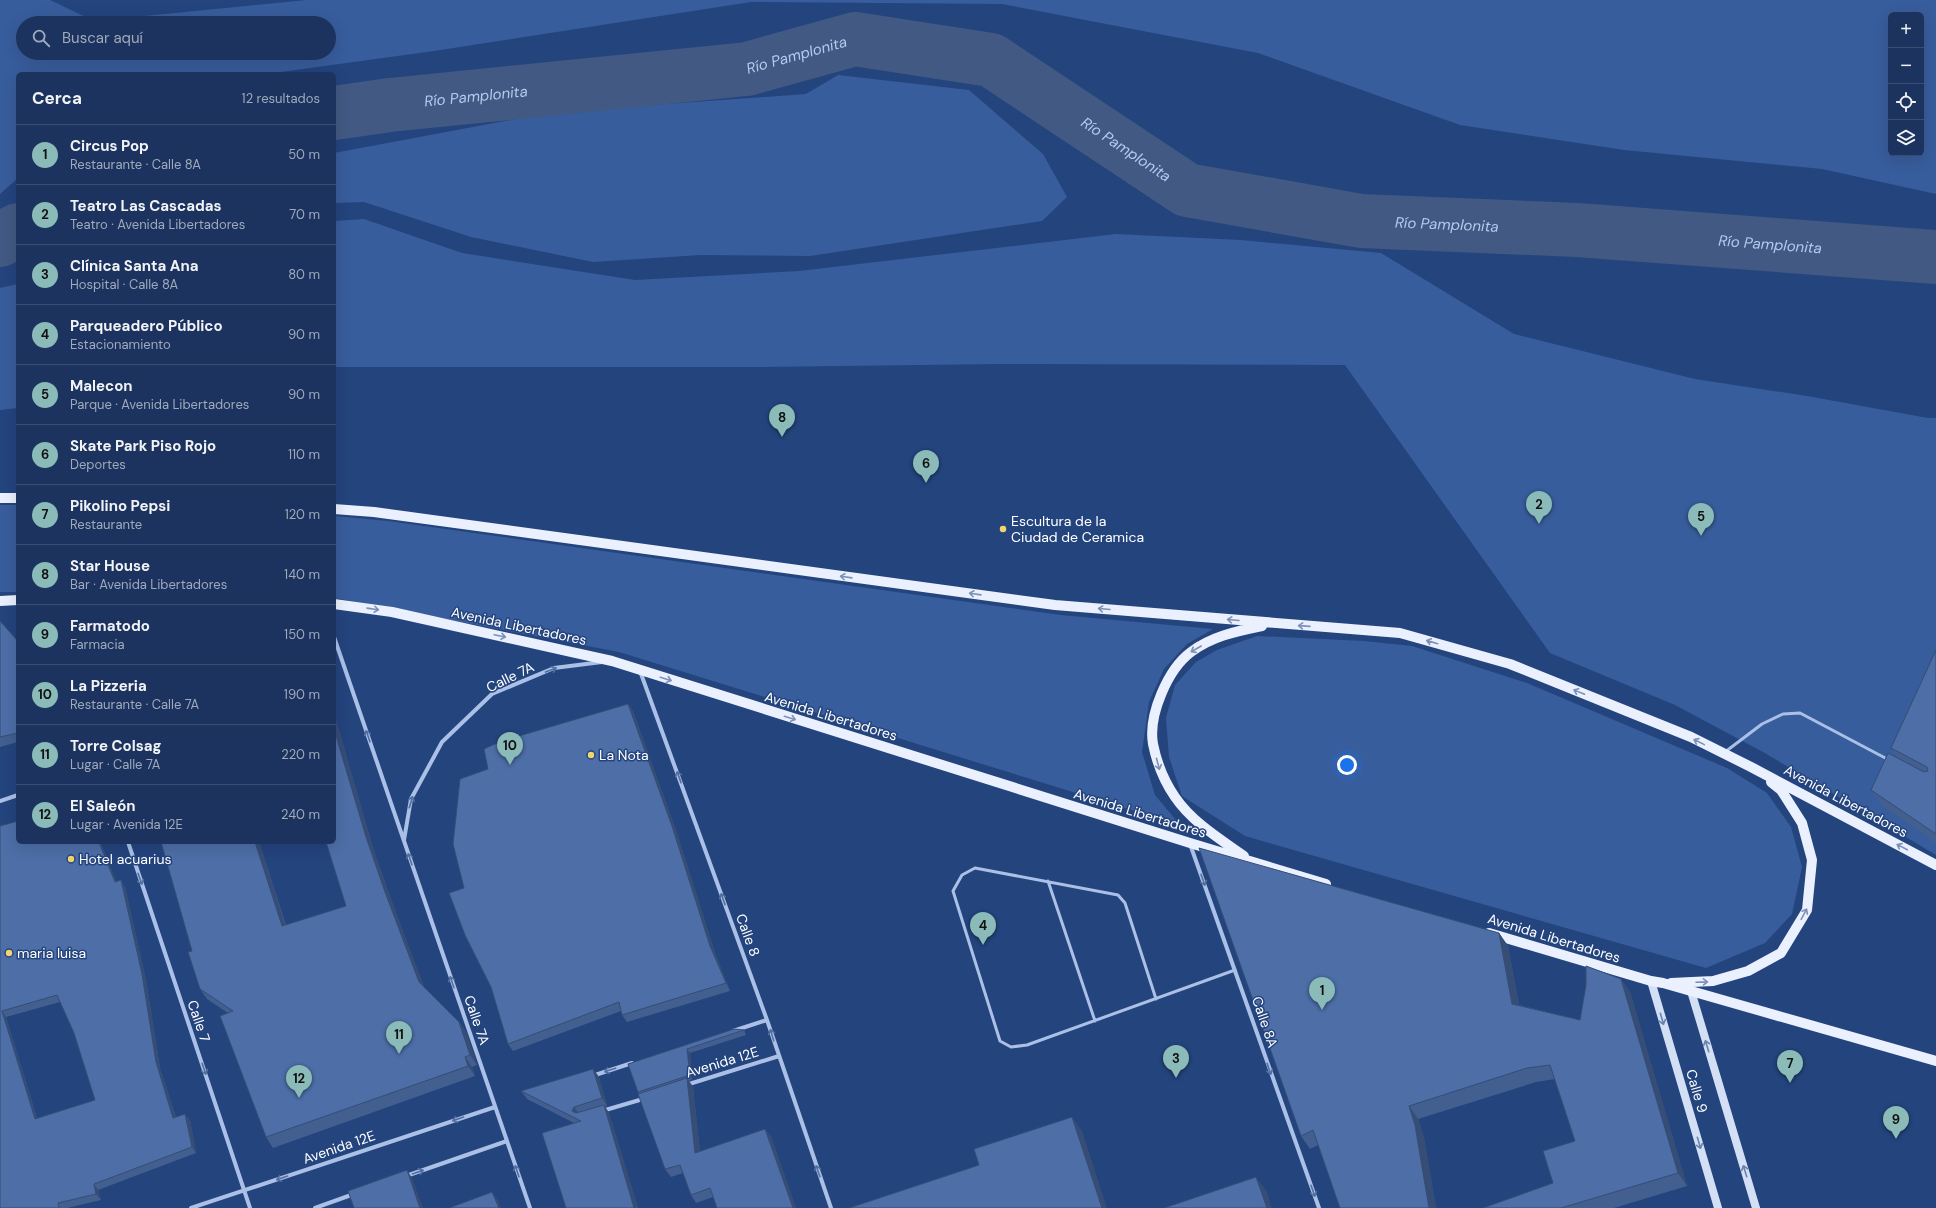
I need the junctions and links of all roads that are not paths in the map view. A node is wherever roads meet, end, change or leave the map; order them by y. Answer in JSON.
{"nodes":[{"id":1,"x":0,"y":498,"type":"edge"},
{"id":2,"x":16,"y":498,"type":"edge"},
{"id":3,"x":336,"y":509,"type":"edge"},
{"id":4,"x":16,"y":600,"type":"edge"},
{"id":5,"x":0,"y":601,"type":"edge"},
{"id":6,"x":336,"y":604,"type":"edge"},
{"id":7,"x":1272,"y":624,"type":"junction"},
{"id":8,"x":336,"y":643,"type":"edge"},
{"id":9,"x":612,"y":661,"type":"junction"},
{"id":10,"x":640,"y":670,"type":"junction"},
{"id":11,"x":1723,"y":753,"type":"junction"},
{"id":12,"x":1895,"y":763,"type":"edge"},
{"id":13,"x":1751,"y":767,"type":"junction"},
{"id":14,"x":16,"y":796,"type":"edge"},
{"id":15,"x":0,"y":801,"type":"edge"},
{"id":16,"x":404,"y":840,"type":"junction"},
{"id":17,"x":1190,"y":843,"type":"junction"},
{"id":18,"x":129,"y":844,"type":"edge"},
{"id":19,"x":1252,"y":862,"type":"junction"},
{"id":20,"x":1936,"y":865,"type":"edge"},
{"id":21,"x":1048,"y":882,"type":"junction"},
{"id":22,"x":1335,"y":887,"type":"edge"},
{"id":23,"x":1478,"y":929,"type":"edge"},
{"id":24,"x":1235,"y":970,"type":"junction"},
{"id":25,"x":1651,"y":981,"type":"junction"},
{"id":26,"x":1664,"y":983,"type":"junction"},
{"id":27,"x":1691,"y":991,"type":"junction"},
{"id":28,"x":1156,"y":999,"type":"junction"},
{"id":29,"x":767,"y":1020,"type":"junction"},
{"id":30,"x":1095,"y":1020,"type":"junction"},
{"id":31,"x":730,"y":1032,"type":"edge"},
{"id":32,"x":778,"y":1056,"type":"junction"},
{"id":33,"x":640,"y":1060,"type":"edge"},
{"id":34,"x":1936,"y":1061,"type":"edge"},
{"id":35,"x":588,"y":1077,"type":"edge"},
{"id":36,"x":680,"y":1087,"type":"edge"},
{"id":37,"x":649,"y":1097,"type":"edge"},
{"id":38,"x":495,"y":1107,"type":"junction"},
{"id":39,"x":596,"y":1113,"type":"edge"},
{"id":40,"x":507,"y":1141,"type":"junction"},
{"id":41,"x":403,"y":1177,"type":"edge"},
{"id":42,"x":244,"y":1191,"type":"junction"},
{"id":43,"x":359,"y":1193,"type":"edge"},
{"id":44,"x":190,"y":1208,"type":"edge"},
{"id":45,"x":250,"y":1208,"type":"edge"},
{"id":46,"x":315,"y":1208,"type":"edge"},
{"id":47,"x":530,"y":1208,"type":"edge"},
{"id":48,"x":830,"y":1208,"type":"edge"},
{"id":49,"x":1319,"y":1208,"type":"edge"},
{"id":50,"x":1718,"y":1208,"type":"edge"},
{"id":51,"x":1756,"y":1208,"type":"edge"}],
"edges":[{"from":1,"to":2,"type":"main road"},
{"from":7,"to":3,"type":"main road","name":"Avenida Libertadores","one_way":true},
{"from":4,"to":5,"type":"main road"},
{"from":6,"to":9,"type":"main road","name":"Avenida Libertadores","one_way":true},
{"from":11,"to":7,"type":"main road","name":"Avenida Libertadores","one_way":true},
{"from":7,"to":19,"type":"main road","one_way":true},
{"from":16,"to":8,"type":"street","name":"Calle 7A","one_way":true},
{"from":9,"to":10,"type":"main road","name":"Avenida Libertadores"},
{"from":16,"to":9,"type":"street","name":"Calle 7A","one_way":true},
{"from":10,"to":17,"type":"main road","name":"Avenida Libertadores","one_way":true},
{"from":29,"to":10,"type":"street","name":"Calle 8","one_way":true},
{"from":11,"to":12,"type":"lane"},
{"from":11,"to":13,"type":"main road","name":"Avenida Libertadores"},
{"from":20,"to":13,"type":"main road","name":"Avenida Libertadores","one_way":true},
{"from":26,"to":13,"type":"main road","one_way":true},
{"from":14,"to":15,"type":"street"},
{"from":38,"to":16,"type":"street","name":"Calle 7A","one_way":true},
{"from":17,"to":19,"type":"main road","name":"Avenida Libertadores"},
{"from":17,"to":24,"type":"street","name":"Calle 8A","one_way":true},
{"from":18,"to":42,"type":"street","name":"Calle 7","one_way":true},
{"from":19,"to":22,"type":"main road","name":"Avenida Libertadores"},
{"from":21,"to":28,"type":"lane"},
{"from":21,"to":30,"type":"lane"},
{"from":21,"to":30,"type":"lane"},
{"from":23,"to":25,"type":"main road","name":"Avenida Libertadores"},
{"from":24,"to":28,"type":"lane"},
{"from":24,"to":49,"type":"street","name":"Calle 8A","one_way":true},
{"from":25,"to":26,"type":"main road","name":"Avenida Libertadores"},
{"from":25,"to":50,"type":"street","name":"Calle 9","one_way":true},
{"from":26,"to":27,"type":"main road","name":"Avenida Libertadores"},
{"from":27,"to":34,"type":"main road","name":"Avenida Libertadores"},
{"from":51,"to":27,"type":"street","name":"Calle 9","one_way":true},
{"from":28,"to":30,"type":"lane"},
{"from":29,"to":31,"type":"street","name":"Avenida 12E"},
{"from":32,"to":29,"type":"street","name":"Calle 8","one_way":true},
{"from":32,"to":36,"type":"street","name":"Avenida 12E"},
{"from":48,"to":32,"type":"street","name":"Calle 8","one_way":true},
{"from":33,"to":35,"type":"street","one_way":true},
{"from":37,"to":39,"type":"street"},
{"from":38,"to":40,"type":"street","name":"Calle 7A"},
{"from":38,"to":42,"type":"street","name":"Avenida 12E","one_way":true},
{"from":41,"to":40,"type":"street","one_way":true},
{"from":47,"to":40,"type":"street","name":"Calle 7A","one_way":true},
{"from":42,"to":44,"type":"street","name":"Avenida 12E"},
{"from":42,"to":45,"type":"street","name":"Calle 7"},
{"from":43,"to":46,"type":"street"}]}
